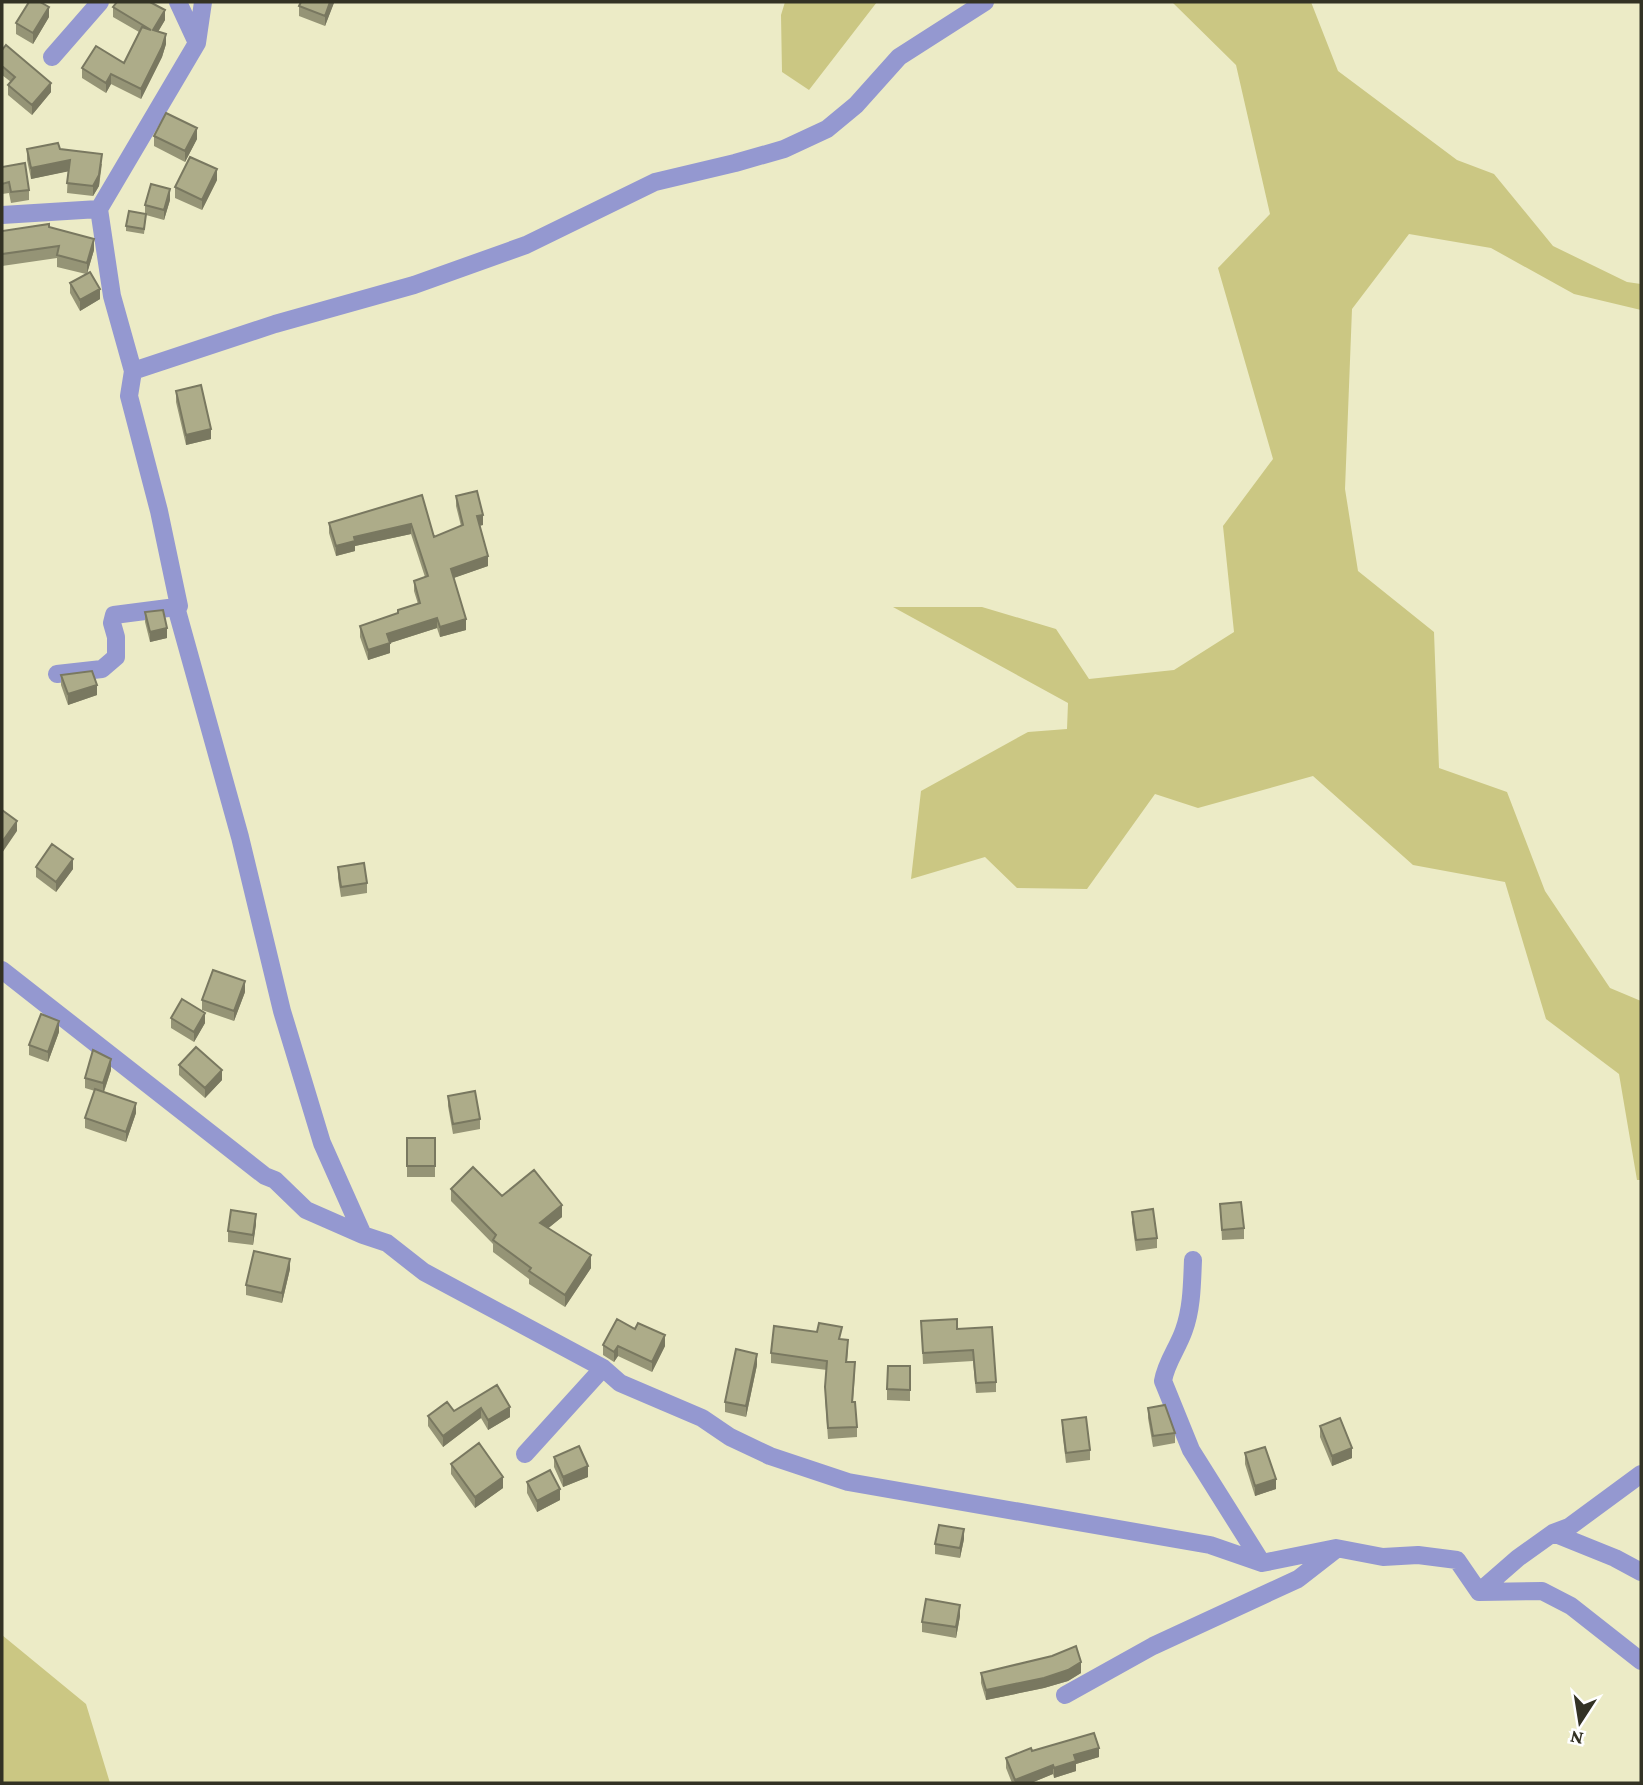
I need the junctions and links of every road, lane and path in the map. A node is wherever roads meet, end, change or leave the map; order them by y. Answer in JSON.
{"nodes":[{"id":1,"x":100,"y":2,"type":"edge"},
{"id":2,"x":178,"y":2,"type":"edge"},
{"id":3,"x":203,"y":2,"type":"edge"},
{"id":4,"x":985,"y":2,"type":"edge"},
{"id":5,"x":197,"y":43,"type":"junction"},
{"id":6,"x":52,"y":57,"type":"dead end"},
{"id":7,"x":99,"y":209,"type":"junction"},
{"id":8,"x":2,"y":215,"type":"edge"},
{"id":9,"x":133,"y":371,"type":"junction"},
{"id":10,"x":176,"y":607,"type":"junction"},
{"id":11,"x":57,"y":674,"type":"dead end"},
{"id":12,"x":2,"y":970,"type":"edge"},
{"id":13,"x":363,"y":1235,"type":"junction"},
{"id":14,"x":1193,"y":1260,"type":"dead end"},
{"id":15,"x":603,"y":1368,"type":"junction"},
{"id":16,"x":525,"y":1454,"type":"dead end"},
{"id":17,"x":1641,"y":1474,"type":"edge"},
{"id":18,"x":1553,"y":1533,"type":"junction"},
{"id":19,"x":1336,"y":1548,"type":"junction"},
{"id":20,"x":1262,"y":1563,"type":"junction"},
{"id":21,"x":1641,"y":1572,"type":"edge"},
{"id":22,"x":1479,"y":1592,"type":"junction"},
{"id":23,"x":1641,"y":1661,"type":"edge"},
{"id":24,"x":1065,"y":1695,"type":"dead end"}],
"edges":[{"from":1,"to":6,"type":"street"},
{"from":2,"to":5,"type":"street"},
{"from":3,"to":5,"type":"street"},
{"from":4,"to":9,"type":"street"},
{"from":5,"to":7,"type":"street"},
{"from":7,"to":8,"type":"street"},
{"from":7,"to":9,"type":"street"},
{"from":9,"to":10,"type":"street"},
{"from":10,"to":11,"type":"street"},
{"from":10,"to":13,"type":"street"},
{"from":12,"to":13,"type":"street"},
{"from":13,"to":15,"type":"street"},
{"from":14,"to":20,"type":"street"},
{"from":15,"to":16,"type":"street"},
{"from":15,"to":20,"type":"street"},
{"from":17,"to":18,"type":"street"},
{"from":18,"to":21,"type":"street"},
{"from":18,"to":22,"type":"street"},
{"from":19,"to":20,"type":"street"},
{"from":19,"to":22,"type":"street"},
{"from":19,"to":24,"type":"street"},
{"from":22,"to":23,"type":"street"}]}
